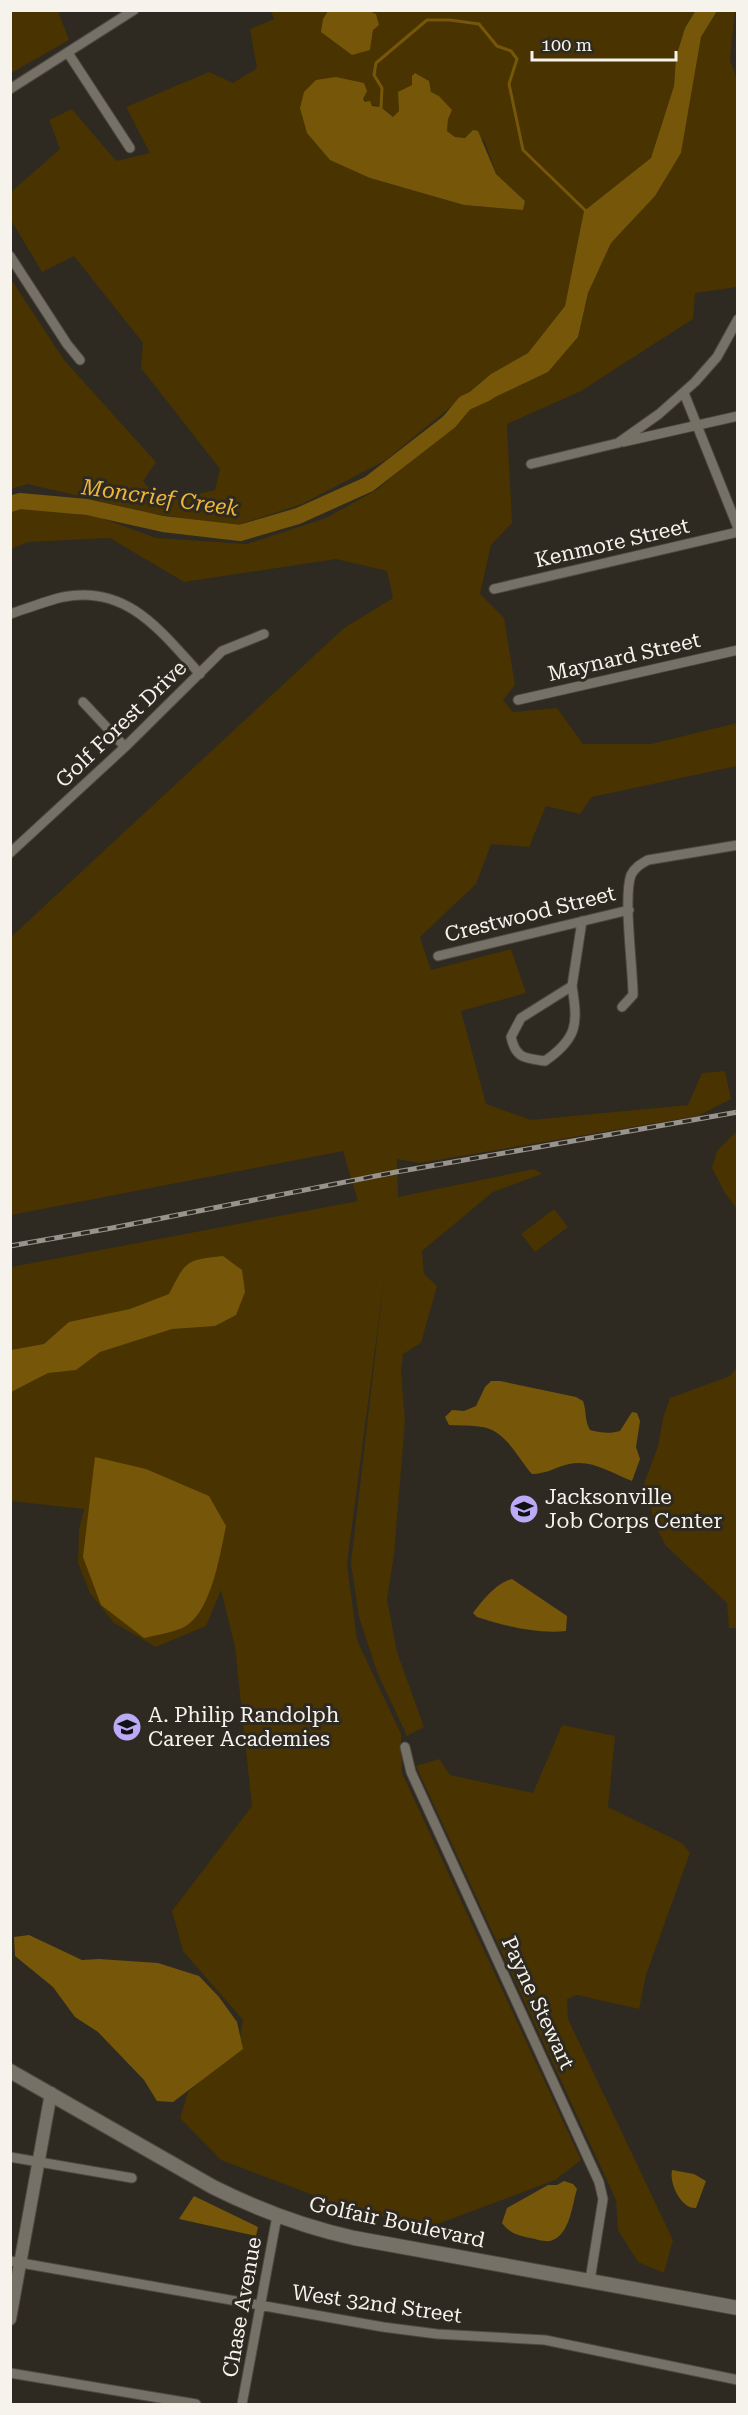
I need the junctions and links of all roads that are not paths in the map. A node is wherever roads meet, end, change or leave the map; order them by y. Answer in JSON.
{"nodes":[{"id":1,"x":134,"y":10,"type":"edge"},
{"id":2,"x":68,"y":53,"type":"junction"},
{"id":3,"x":10,"y":89,"type":"edge"},
{"id":4,"x":130,"y":148,"type":"dead end"},
{"id":5,"x":10,"y":256,"type":"edge"},
{"id":6,"x":738,"y":320,"type":"edge"},
{"id":7,"x":81,"y":360,"type":"dead end"},
{"id":8,"x":684,"y":393,"type":"junction"},
{"id":9,"x":738,"y":416,"type":"edge"},
{"id":10,"x":698,"y":426,"type":"junction"},
{"id":11,"x":618,"y":443,"type":"junction"},
{"id":12,"x":531,"y":464,"type":"dead end"},
{"id":13,"x":738,"y":530,"type":"edge"},
{"id":14,"x":494,"y":589,"type":"dead end"},
{"id":15,"x":10,"y":614,"type":"edge"},
{"id":16,"x":264,"y":634,"type":"dead end"},
{"id":17,"x":738,"y":650,"type":"edge"},
{"id":18,"x":200,"y":675,"type":"junction"},
{"id":19,"x":518,"y":700,"type":"dead end"},
{"id":20,"x":83,"y":702,"type":"dead end"},
{"id":21,"x":125,"y":747,"type":"junction"},
{"id":22,"x":738,"y":845,"type":"edge"},
{"id":23,"x":10,"y":853,"type":"edge"},
{"id":24,"x":629,"y":910,"type":"junction"},
{"id":25,"x":582,"y":921,"type":"junction"},
{"id":26,"x":438,"y":956,"type":"dead end"},
{"id":27,"x":572,"y":986,"type":"junction"},
{"id":28,"x":622,"y":1007,"type":"dead end"},
{"id":29,"x":405,"y":1747,"type":"dead end"},
{"id":30,"x":10,"y":2071,"type":"edge"},
{"id":31,"x":51,"y":2093,"type":"junction"},
{"id":32,"x":10,"y":2157,"type":"edge"},
{"id":33,"x":39,"y":2162,"type":"junction"},
{"id":34,"x":132,"y":2178,"type":"dead end"},
{"id":35,"x":277,"y":2216,"type":"junction"},
{"id":36,"x":16,"y":2262,"type":"edge"},
{"id":37,"x":590,"y":2280,"type":"junction"},
{"id":38,"x":261,"y":2305,"type":"junction"},
{"id":39,"x":738,"y":2308,"type":"edge"},
{"id":40,"x":10,"y":2319,"type":"edge"},
{"id":41,"x":10,"y":2373,"type":"edge"},
{"id":42,"x":738,"y":2380,"type":"edge"},
{"id":43,"x":196,"y":2404,"type":"edge"},
{"id":44,"x":243,"y":2404,"type":"edge"}],
"edges":[{"from":1,"to":2,"type":"street"},
{"from":2,"to":3,"type":"street"},
{"from":2,"to":4,"type":"street"},
{"from":5,"to":7,"type":"street"},
{"from":6,"to":8,"type":"street"},
{"from":8,"to":10,"type":"street"},
{"from":8,"to":11,"type":"street"},
{"from":9,"to":10,"type":"street"},
{"from":10,"to":11,"type":"street"},
{"from":10,"to":13,"type":"street"},
{"from":11,"to":12,"type":"street"},
{"from":13,"to":14,"type":"street","name":"Kenmore Street"},
{"from":15,"to":18,"type":"street"},
{"from":16,"to":18,"type":"street","name":"Golf Forest Drive"},
{"from":17,"to":19,"type":"street","name":"Maynard Street"},
{"from":18,"to":21,"type":"street","name":"Golf Forest Drive"},
{"from":20,"to":21,"type":"street"},
{"from":21,"to":23,"type":"street","name":"Golf Forest Drive"},
{"from":22,"to":24,"type":"street","name":"Crestwood Street"},
{"from":24,"to":25,"type":"street","name":"Crestwood Street"},
{"from":24,"to":28,"type":"street"},
{"from":25,"to":26,"type":"street","name":"Crestwood Street"},
{"from":25,"to":27,"type":"street"},
{"from":27,"to":27,"type":"street"},
{"from":29,"to":37,"type":"street","name":"Payne Stewart"},
{"from":30,"to":31,"type":"main road","name":"Golfair Boulevard"},
{"from":31,"to":33,"type":"street"},
{"from":31,"to":35,"type":"main road","name":"Golfair Boulevard"},
{"from":32,"to":33,"type":"street"},
{"from":33,"to":34,"type":"street"},
{"from":33,"to":36,"type":"street"},
{"from":35,"to":37,"type":"main road","name":"Golfair Boulevard"},
{"from":35,"to":38,"type":"street","name":"Chase Avenue"},
{"from":36,"to":38,"type":"street","name":"West 32nd Street"},
{"from":36,"to":40,"type":"street"},
{"from":37,"to":39,"type":"main road","name":"Golfair Boulevard"},
{"from":38,"to":42,"type":"street","name":"West 32nd Street"},
{"from":38,"to":44,"type":"street","name":"Chase Avenue"},
{"from":41,"to":43,"type":"street"}]}
